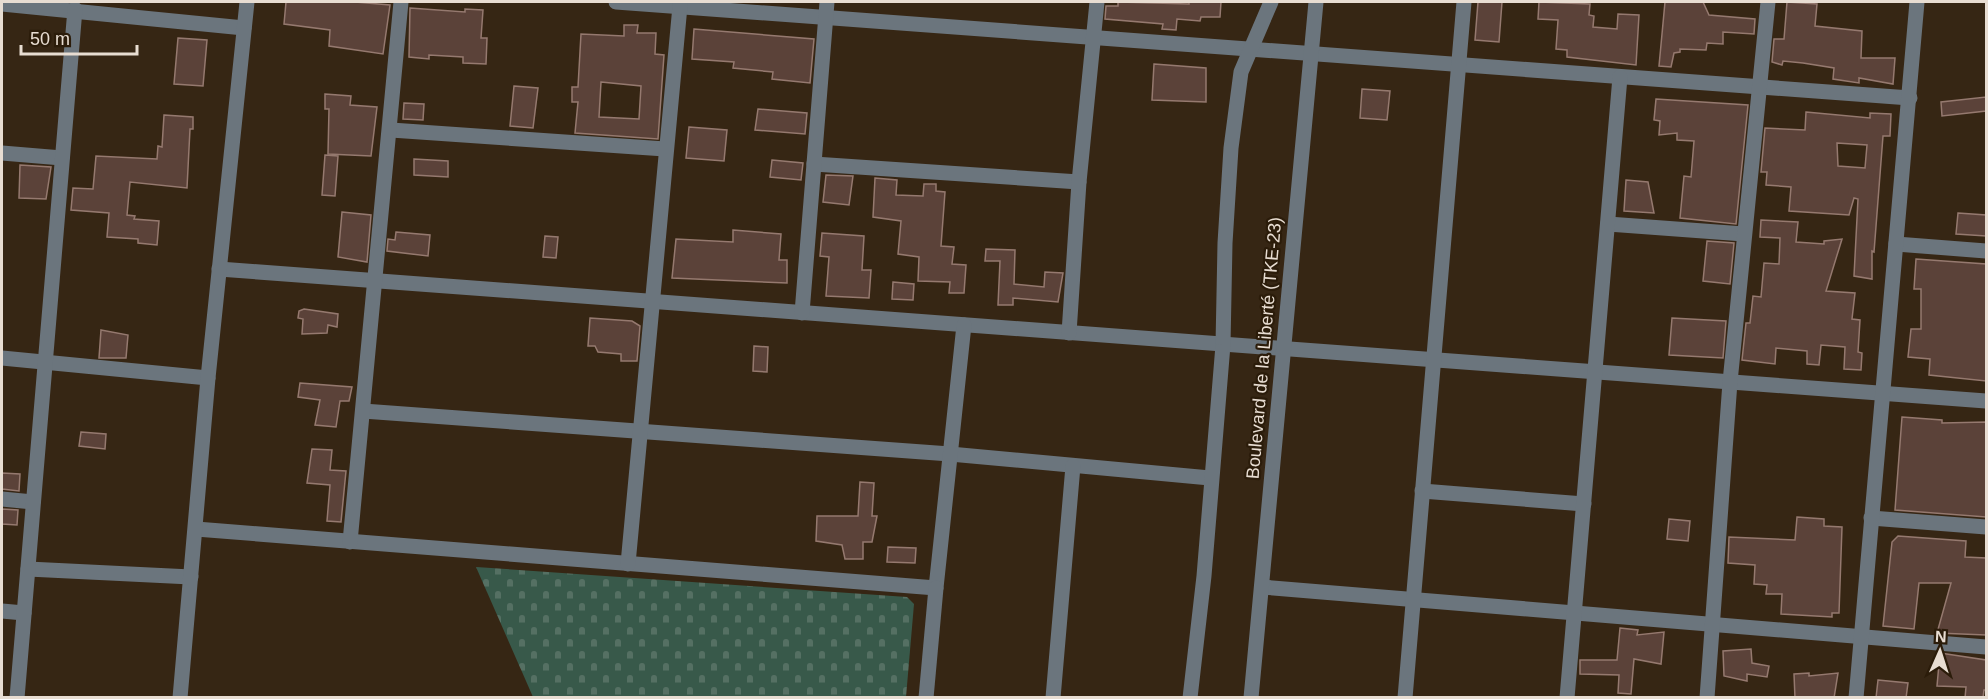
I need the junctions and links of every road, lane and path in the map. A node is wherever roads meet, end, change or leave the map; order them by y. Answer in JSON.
{"nodes":[{"id":1,"x":247,"y":2,"type":"edge"},
{"id":2,"x":401,"y":2,"type":"edge"},
{"id":3,"x":616,"y":2,"type":"edge"},
{"id":4,"x":827,"y":2,"type":"edge"},
{"id":5,"x":1097,"y":2,"type":"edge"},
{"id":6,"x":1271,"y":2,"type":"edge"},
{"id":7,"x":1316,"y":2,"type":"edge"},
{"id":8,"x":1464,"y":2,"type":"edge"},
{"id":9,"x":1768,"y":2,"type":"edge"},
{"id":10,"x":1917,"y":2,"type":"edge"},
{"id":11,"x":2,"y":4,"type":"edge"},
{"id":12,"x":680,"y":6,"type":"junction"},
{"id":13,"x":75,"y":9,"type":"junction"},
{"id":14,"x":825,"y":18,"type":"junction"},
{"id":15,"x":244,"y":28,"type":"junction"},
{"id":16,"x":1094,"y":39,"type":"junction"},
{"id":17,"x":1251,"y":49,"type":"junction"},
{"id":18,"x":1311,"y":54,"type":"junction"},
{"id":19,"x":1458,"y":65,"type":"junction"},
{"id":20,"x":1620,"y":77,"type":"junction"},
{"id":21,"x":1759,"y":87,"type":"junction"},
{"id":22,"x":1910,"y":98,"type":"junction"},
{"id":23,"x":391,"y":130,"type":"junction"},
{"id":24,"x":665,"y":149,"type":"junction"},
{"id":25,"x":2,"y":153,"type":"edge"},
{"id":26,"x":62,"y":158,"type":"junction"},
{"id":27,"x":814,"y":164,"type":"junction"},
{"id":28,"x":1079,"y":182,"type":"junction"},
{"id":29,"x":1608,"y":224,"type":"junction"},
{"id":30,"x":1744,"y":234,"type":"junction"},
{"id":31,"x":1896,"y":244,"type":"junction"},
{"id":32,"x":1986,"y":251,"type":"edge"},
{"id":33,"x":219,"y":269,"type":"junction"},
{"id":34,"x":375,"y":281,"type":"junction"},
{"id":35,"x":652,"y":302,"type":"junction"},
{"id":36,"x":802,"y":313,"type":"junction"},
{"id":37,"x":964,"y":325,"type":"junction"},
{"id":38,"x":1070,"y":333,"type":"junction"},
{"id":39,"x":1223,"y":345,"type":"junction"},
{"id":40,"x":1284,"y":350,"type":"junction"},
{"id":41,"x":2,"y":358,"type":"edge"},
{"id":42,"x":1432,"y":360,"type":"junction"},
{"id":43,"x":45,"y":362,"type":"junction"},
{"id":44,"x":1596,"y":372,"type":"junction"},
{"id":45,"x":208,"y":378,"type":"junction"},
{"id":46,"x":1730,"y":382,"type":"junction"},
{"id":47,"x":1882,"y":393,"type":"junction"},
{"id":48,"x":1986,"y":401,"type":"edge"},
{"id":49,"x":363,"y":411,"type":"junction"},
{"id":50,"x":639,"y":431,"type":"junction"},
{"id":51,"x":950,"y":454,"type":"junction"},
{"id":52,"x":1073,"y":466,"type":"junction"},
{"id":53,"x":1210,"y":478,"type":"junction"},
{"id":54,"x":1422,"y":491,"type":"junction"},
{"id":55,"x":2,"y":499,"type":"edge"},
{"id":56,"x":33,"y":502,"type":"junction"},
{"id":57,"x":1584,"y":504,"type":"junction"},
{"id":58,"x":1871,"y":518,"type":"junction"},
{"id":59,"x":1986,"y":527,"type":"edge"},
{"id":60,"x":196,"y":529,"type":"junction"},
{"id":61,"x":350,"y":542,"type":"junction"},
{"id":62,"x":628,"y":564,"type":"junction"},
{"id":63,"x":28,"y":569,"type":"junction"},
{"id":64,"x":192,"y":577,"type":"junction"},
{"id":65,"x":1262,"y":587,"type":"junction"},
{"id":66,"x":936,"y":588,"type":"junction"},
{"id":67,"x":1413,"y":600,"type":"junction"},
{"id":68,"x":2,"y":611,"type":"edge"},
{"id":69,"x":24,"y":613,"type":"junction"},
{"id":70,"x":1574,"y":613,"type":"junction"},
{"id":71,"x":1713,"y":625,"type":"junction"},
{"id":72,"x":1861,"y":637,"type":"junction"},
{"id":73,"x":1986,"y":647,"type":"edge"},
{"id":74,"x":17,"y":698,"type":"edge"},
{"id":75,"x":180,"y":698,"type":"edge"},
{"id":76,"x":926,"y":698,"type":"edge"},
{"id":77,"x":1053,"y":698,"type":"edge"},
{"id":78,"x":1190,"y":698,"type":"edge"},
{"id":79,"x":1251,"y":698,"type":"edge"},
{"id":80,"x":1405,"y":698,"type":"edge"},
{"id":81,"x":1567,"y":698,"type":"edge"},
{"id":82,"x":1707,"y":698,"type":"edge"},
{"id":83,"x":1856,"y":698,"type":"edge"}],
"edges":[{"from":1,"to":15,"type":"street"},
{"from":2,"to":23,"type":"street"},
{"from":3,"to":12,"type":"street"},
{"from":4,"to":14,"type":"street"},
{"from":5,"to":16,"type":"street"},
{"from":6,"to":17,"type":"street"},
{"from":7,"to":18,"type":"street","name":"Boulevard de la Liberté (TKE-23)"},
{"from":8,"to":19,"type":"street"},
{"from":9,"to":21,"type":"street"},
{"from":10,"to":22,"type":"street"},
{"from":11,"to":13,"type":"street"},
{"from":12,"to":14,"type":"street"},
{"from":12,"to":24,"type":"street"},
{"from":13,"to":15,"type":"street"},
{"from":13,"to":26,"type":"street"},
{"from":14,"to":16,"type":"street"},
{"from":14,"to":27,"type":"street"},
{"from":15,"to":33,"type":"street"},
{"from":16,"to":17,"type":"street"},
{"from":16,"to":28,"type":"street"},
{"from":17,"to":18,"type":"street"},
{"from":17,"to":39,"type":"street"},
{"from":18,"to":19,"type":"street"},
{"from":18,"to":40,"type":"street","name":"Boulevard de la Liberté (TKE-23)"},
{"from":19,"to":20,"type":"street"},
{"from":19,"to":42,"type":"street"},
{"from":20,"to":21,"type":"street"},
{"from":20,"to":29,"type":"street"},
{"from":21,"to":22,"type":"street"},
{"from":21,"to":30,"type":"street"},
{"from":22,"to":31,"type":"street"},
{"from":23,"to":24,"type":"street"},
{"from":23,"to":34,"type":"street"},
{"from":24,"to":35,"type":"street"},
{"from":25,"to":26,"type":"street"},
{"from":26,"to":43,"type":"street"},
{"from":27,"to":28,"type":"street"},
{"from":27,"to":36,"type":"street"},
{"from":28,"to":38,"type":"street"},
{"from":29,"to":30,"type":"street"},
{"from":29,"to":44,"type":"street"},
{"from":30,"to":46,"type":"street"},
{"from":31,"to":32,"type":"street"},
{"from":31,"to":47,"type":"street"},
{"from":33,"to":34,"type":"street"},
{"from":33,"to":45,"type":"street"},
{"from":34,"to":35,"type":"street"},
{"from":34,"to":49,"type":"street"},
{"from":35,"to":36,"type":"street"},
{"from":35,"to":50,"type":"street"},
{"from":36,"to":37,"type":"street"},
{"from":37,"to":38,"type":"street"},
{"from":37,"to":51,"type":"street"},
{"from":38,"to":39,"type":"street"},
{"from":39,"to":40,"type":"street"},
{"from":39,"to":53,"type":"street"},
{"from":40,"to":42,"type":"street"},
{"from":40,"to":65,"type":"street","name":"Boulevard de la Liberté (TKE-23)"},
{"from":41,"to":43,"type":"street"},
{"from":42,"to":44,"type":"street"},
{"from":42,"to":54,"type":"street"},
{"from":43,"to":45,"type":"street"},
{"from":43,"to":56,"type":"street"},
{"from":44,"to":46,"type":"street"},
{"from":44,"to":57,"type":"street"},
{"from":45,"to":60,"type":"street"},
{"from":46,"to":47,"type":"street"},
{"from":46,"to":71,"type":"street"},
{"from":47,"to":48,"type":"street"},
{"from":47,"to":58,"type":"street"},
{"from":49,"to":50,"type":"street"},
{"from":49,"to":61,"type":"street"},
{"from":50,"to":51,"type":"street"},
{"from":50,"to":62,"type":"street"},
{"from":51,"to":52,"type":"street"},
{"from":51,"to":66,"type":"street"},
{"from":52,"to":53,"type":"street"},
{"from":52,"to":77,"type":"street"},
{"from":53,"to":78,"type":"street"},
{"from":54,"to":57,"type":"street"},
{"from":54,"to":67,"type":"street"},
{"from":55,"to":56,"type":"street"},
{"from":56,"to":63,"type":"street"},
{"from":57,"to":70,"type":"street"},
{"from":58,"to":59,"type":"street"},
{"from":58,"to":72,"type":"street"},
{"from":60,"to":61,"type":"street"},
{"from":60,"to":64,"type":"street"},
{"from":61,"to":62,"type":"street"},
{"from":62,"to":66,"type":"street"},
{"from":63,"to":64,"type":"street"},
{"from":63,"to":69,"type":"street"},
{"from":64,"to":75,"type":"street"},
{"from":65,"to":67,"type":"street"},
{"from":65,"to":79,"type":"street","name":"Boulevard de la Liberté (TKE-23)"},
{"from":66,"to":76,"type":"street"},
{"from":67,"to":70,"type":"street"},
{"from":67,"to":80,"type":"street"},
{"from":68,"to":69,"type":"street"},
{"from":69,"to":74,"type":"street"},
{"from":70,"to":71,"type":"street"},
{"from":70,"to":81,"type":"street"},
{"from":71,"to":72,"type":"street"},
{"from":71,"to":82,"type":"street"},
{"from":72,"to":73,"type":"street"},
{"from":72,"to":83,"type":"street"}]}
